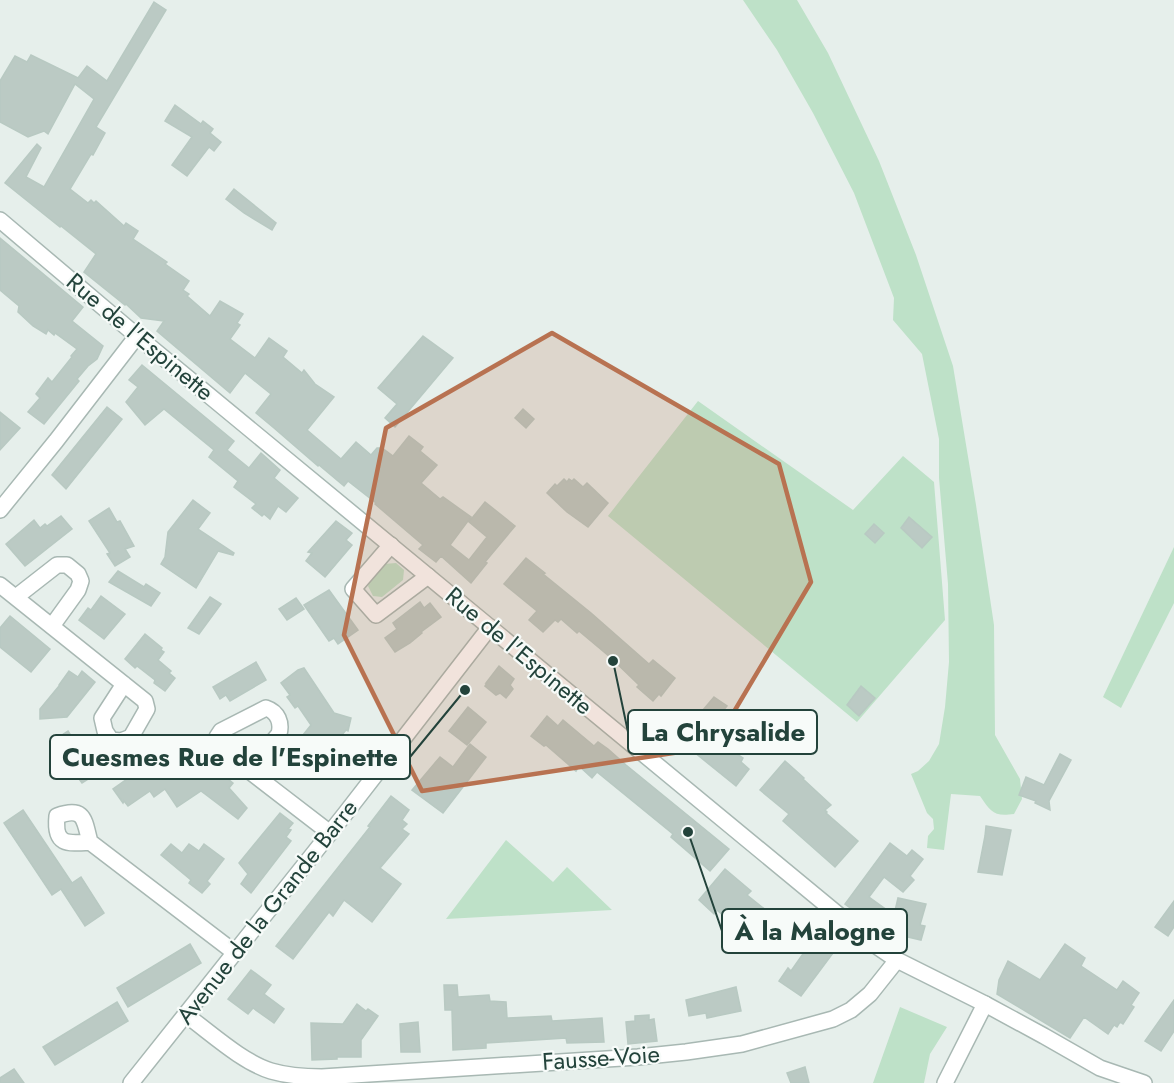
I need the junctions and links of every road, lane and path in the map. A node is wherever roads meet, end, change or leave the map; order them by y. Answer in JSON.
{"nodes":[{"id":1,"x":0,"y":220,"type":"edge"},
{"id":2,"x":138,"y":336,"type":"junction"},
{"id":3,"x":0,"y":510,"type":"edge"},
{"id":4,"x":391,"y":545,"type":"junction"},
{"id":5,"x":428,"y":576,"type":"junction"},
{"id":6,"x":0,"y":585,"type":"edge"},
{"id":7,"x":16,"y":597,"type":"junction"},
{"id":8,"x":51,"y":626,"type":"junction"},
{"id":9,"x":490,"y":627,"type":"junction"},
{"id":10,"x":124,"y":684,"type":"dead end"},
{"id":11,"x":249,"y":770,"type":"dead end"},
{"id":12,"x":330,"y":833,"type":"junction"},
{"id":13,"x":90,"y":842,"type":"dead end"},
{"id":14,"x":234,"y":952,"type":"junction"},
{"id":15,"x":897,"y":960,"type":"junction"},
{"id":16,"x":985,"y":1004,"type":"junction"},
{"id":17,"x":186,"y":1015,"type":"junction"},
{"id":18,"x":131,"y":1083,"type":"edge"},
{"id":19,"x":945,"y":1083,"type":"edge"},
{"id":20,"x":1144,"y":1083,"type":"edge"}],
"edges":[{"from":1,"to":2,"type":"street","name":"Rue de l'Espinette"},
{"from":2,"to":3,"type":"street"},
{"from":2,"to":4,"type":"street","name":"Rue de l'Espinette"},
{"from":4,"to":5,"type":"street","name":"Rue de l'Espinette"},
{"from":4,"to":5,"type":"street","name":"Rue de l'Espinette"},
{"from":5,"to":9,"type":"street","name":"Rue de l'Espinette"},
{"from":6,"to":7,"type":"street"},
{"from":7,"to":8,"type":"street"},
{"from":7,"to":8,"type":"street"},
{"from":8,"to":10,"type":"street"},
{"from":9,"to":12,"type":"street","name":"Avenue de la Grande Barre"},
{"from":9,"to":15,"type":"street","name":"Rue de l'Espinette"},
{"from":11,"to":12,"type":"street"},
{"from":12,"to":14,"type":"street","name":"Avenue de la Grande Barre"},
{"from":13,"to":14,"type":"street"},
{"from":14,"to":17,"type":"street","name":"Avenue de la Grande Barre"},
{"from":15,"to":16,"type":"street","name":"Rue de l'Espinette"},
{"from":15,"to":17,"type":"street","name":"Fausse-Voie"},
{"from":16,"to":19,"type":"street"},
{"from":16,"to":20,"type":"street","name":"Rue de l'Espinette"},
{"from":17,"to":18,"type":"street","name":"Avenue de la Grande Barre"}]}
